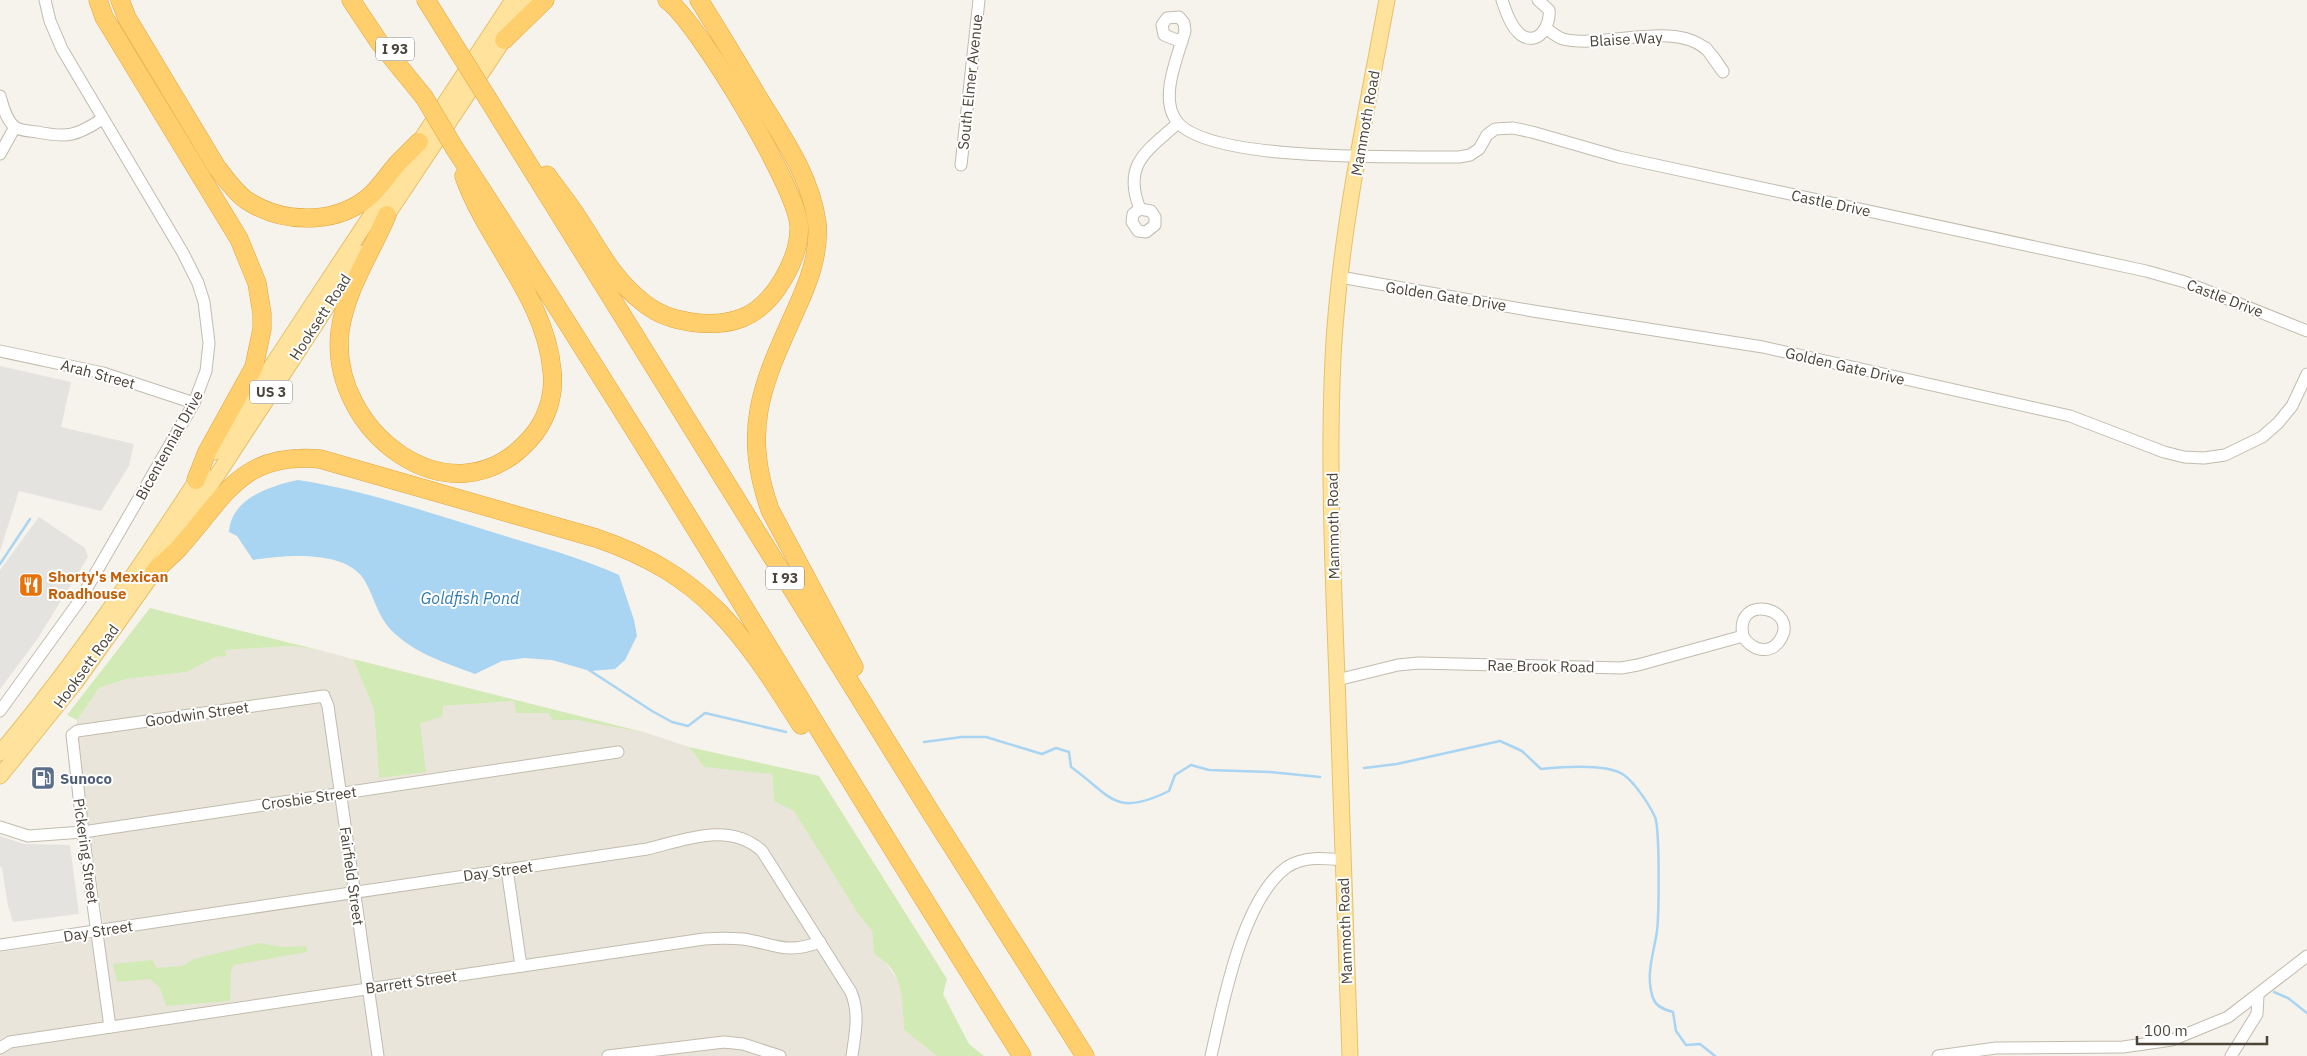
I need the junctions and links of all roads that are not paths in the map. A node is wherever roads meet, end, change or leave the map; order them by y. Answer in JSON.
{"nodes":[{"id":1,"x":45,"y":0,"type":"edge"},
{"id":2,"x":98,"y":0,"type":"edge"},
{"id":3,"x":120,"y":0,"type":"edge"},
{"id":4,"x":351,"y":0,"type":"edge"},
{"id":5,"x":365,"y":0,"type":"edge"},
{"id":6,"x":426,"y":0,"type":"edge"},
{"id":7,"x":440,"y":0,"type":"edge"},
{"id":8,"x":512,"y":0,"type":"edge"},
{"id":9,"x":530,"y":0,"type":"edge"},
{"id":10,"x":544,"y":0,"type":"edge"},
{"id":11,"x":667,"y":0,"type":"edge"},
{"id":12,"x":699,"y":0,"type":"edge"},
{"id":13,"x":978,"y":0,"type":"edge"},
{"id":14,"x":1387,"y":0,"type":"edge"},
{"id":15,"x":1502,"y":0,"type":"edge"},
{"id":16,"x":1538,"y":0,"type":"edge"},
{"id":17,"x":1546,"y":29,"type":"junction"},
{"id":18,"x":504,"y":40,"type":"junction"},
{"id":19,"x":1182,"y":42,"type":"dead end"},
{"id":20,"x":456,"y":48,"type":"junction"},
{"id":21,"x":1706,"y":48,"type":"dead end"},
{"id":22,"x":0,"y":96,"type":"edge"},
{"id":23,"x":424,"y":97,"type":"junction"},
{"id":24,"x":102,"y":119,"type":"junction"},
{"id":25,"x":1178,"y":124,"type":"junction"},
{"id":26,"x":15,"y":127,"type":"junction"},
{"id":27,"x":506,"y":129,"type":"junction"},
{"id":28,"x":419,"y":142,"type":"junction"},
{"id":29,"x":455,"y":149,"type":"junction"},
{"id":30,"x":0,"y":154,"type":"edge"},
{"id":31,"x":1359,"y":155,"type":"junction"},
{"id":32,"x":961,"y":165,"type":"dead end"},
{"id":33,"x":1140,"y":209,"type":"dead end"},
{"id":34,"x":387,"y":216,"type":"junction"},
{"id":35,"x":1340,"y":277,"type":"junction"},
{"id":36,"x":2307,"y":331,"type":"edge"},
{"id":37,"x":0,"y":351,"type":"edge"},
{"id":38,"x":2307,"y":374,"type":"edge"},
{"id":39,"x":194,"y":404,"type":"junction"},
{"id":40,"x":196,"y":480,"type":"junction"},
{"id":41,"x":154,"y":572,"type":"junction"},
{"id":42,"x":1743,"y":636,"type":"dead end"},
{"id":43,"x":1337,"y":680,"type":"junction"},
{"id":44,"x":324,"y":696,"type":"joint"},
{"id":45,"x":0,"y":711,"type":"edge"},
{"id":46,"x":880,"y":730,"type":"junction"},
{"id":47,"x":72,"y":735,"type":"joint"},
{"id":48,"x":618,"y":752,"type":"dead end"},
{"id":49,"x":0,"y":753,"type":"edge"},
{"id":50,"x":0,"y":776,"type":"edge"},
{"id":51,"x":340,"y":794,"type":"junction"},
{"id":52,"x":0,"y":827,"type":"edge"},
{"id":53,"x":83,"y":832,"type":"junction"},
{"id":54,"x":893,"y":852,"type":"junction"},
{"id":55,"x":1343,"y":860,"type":"junction"},
{"id":56,"x":507,"y":870,"type":"junction"},
{"id":57,"x":354,"y":892,"type":"junction"},
{"id":58,"x":97,"y":931,"type":"junction"},
{"id":59,"x":820,"y":942,"type":"junction"},
{"id":60,"x":0,"y":945,"type":"edge"},
{"id":61,"x":2307,"y":956,"type":"edge"},
{"id":62,"x":521,"y":966,"type":"junction"},
{"id":63,"x":368,"y":989,"type":"junction"},
{"id":64,"x":2258,"y":996,"type":"junction"},
{"id":65,"x":110,"y":1027,"type":"junction"},
{"id":66,"x":1,"y":1047,"type":"edge"},
{"id":67,"x":653,"y":1053,"type":"edge"},
{"id":68,"x":378,"y":1056,"type":"edge"},
{"id":69,"x":608,"y":1056,"type":"edge"},
{"id":70,"x":780,"y":1056,"type":"edge"},
{"id":71,"x":852,"y":1056,"type":"edge"},
{"id":72,"x":1022,"y":1056,"type":"edge"},
{"id":73,"x":1085,"y":1056,"type":"edge"},
{"id":74,"x":1211,"y":1056,"type":"edge"},
{"id":75,"x":1350,"y":1056,"type":"edge"},
{"id":76,"x":1938,"y":1056,"type":"edge"},
{"id":77,"x":2230,"y":1056,"type":"edge"}],
"edges":[{"from":1,"to":24,"type":"street","name":"Bicentennial Drive"},
{"from":2,"to":40,"type":"highway"},
{"from":3,"to":28,"type":"highway"},
{"from":4,"to":23,"type":"highway"},
{"from":5,"to":23,"type":"highway","number":"I 93"},
{"from":6,"to":20,"type":"highway","number":"I 93"},
{"from":7,"to":20,"type":"highway"},
{"from":8,"to":28,"type":"main road","name":"Hooksett Road","number":"US 3"},
{"from":9,"to":18,"type":"main road","name":"Hooksett Road","number":"US 3"},
{"from":10,"to":18,"type":"highway"},
{"from":11,"to":27,"type":"highway"},
{"from":12,"to":46,"type":"highway"},
{"from":13,"to":32,"type":"street","name":"South Elmer Avenue"},
{"from":14,"to":31,"type":"main road","name":"Mammoth Road"},
{"from":15,"to":17,"type":"street"},
{"from":16,"to":17,"type":"street"},
{"from":17,"to":21,"type":"street","name":"Blaise Way"},
{"from":18,"to":34,"type":"main road","name":"Hooksett Road","number":"US 3"},
{"from":19,"to":25,"type":"street"},
{"from":20,"to":27,"type":"highway","number":"I 93","bridge":true},
{"from":22,"to":26,"type":"street"},
{"from":23,"to":29,"type":"highway","number":"I 93","bridge":true},
{"from":24,"to":26,"type":"street"},
{"from":24,"to":39,"type":"street","name":"Bicentennial Drive"},
{"from":25,"to":31,"type":"street"},
{"from":25,"to":33,"type":"street"},
{"from":26,"to":30,"type":"street"},
{"from":27,"to":46,"type":"highway","number":"I 93"},
{"from":28,"to":40,"type":"main road","name":"Hooksett Road","number":"US 3"},
{"from":29,"to":34,"type":"highway"},
{"from":29,"to":54,"type":"highway","number":"I 93"},
{"from":31,"to":35,"type":"main road","name":"Mammoth Road"},
{"from":31,"to":36,"type":"street","name":"Castle Drive"},
{"from":34,"to":41,"type":"main road","name":"Hooksett Road","number":"US 3"},
{"from":35,"to":38,"type":"street","name":"Golden Gate Drive"},
{"from":35,"to":43,"type":"main road","name":"Mammoth Road"},
{"from":37,"to":39,"type":"street","name":"Arah Street"},
{"from":39,"to":45,"type":"street","name":"Bicentennial Drive"},
{"from":40,"to":49,"type":"main road","name":"Hooksett Road","number":"US 3"},
{"from":41,"to":50,"type":"main road","name":"Hooksett Road","number":"US 3"},
{"from":41,"to":54,"type":"highway"},
{"from":42,"to":43,"type":"street","name":"Rae Brook Road"},
{"from":43,"to":55,"type":"main road","name":"Mammoth Road"},
{"from":44,"to":47,"type":"street","name":"Goodwin Street"},
{"from":44,"to":51,"type":"street","name":"Fairfield Street"},
{"from":46,"to":73,"type":"highway","number":"I 93"},
{"from":47,"to":53,"type":"street","name":"Pickering Street"},
{"from":48,"to":51,"type":"street","name":"Crosbie Street"},
{"from":51,"to":53,"type":"street","name":"Crosbie Street"},
{"from":51,"to":57,"type":"street","name":"Fairfield Street"},
{"from":52,"to":53,"type":"street","name":"Crosbie Street"},
{"from":53,"to":58,"type":"street","name":"Pickering Street"},
{"from":54,"to":72,"type":"highway","number":"I 93"},
{"from":55,"to":74,"type":"street"},
{"from":55,"to":75,"type":"main road","name":"Mammoth Road"},
{"from":56,"to":57,"type":"street","name":"Day Street"},
{"from":56,"to":59,"type":"street","name":"Day Street"},
{"from":56,"to":62,"type":"street"},
{"from":57,"to":58,"type":"street","name":"Day Street"},
{"from":57,"to":63,"type":"street","name":"Fairfield Street"},
{"from":58,"to":60,"type":"street","name":"Day Street"},
{"from":58,"to":65,"type":"street","name":"Pickering Street"},
{"from":59,"to":62,"type":"street","name":"Barrett Street"},
{"from":59,"to":71,"type":"street","name":"Day Street"},
{"from":61,"to":64,"type":"street"},
{"from":62,"to":63,"type":"street","name":"Barrett Street"},
{"from":63,"to":65,"type":"street","name":"Barrett Street"},
{"from":63,"to":68,"type":"street","name":"Fairfield Street"},
{"from":64,"to":76,"type":"street"},
{"from":64,"to":77,"type":"street"},
{"from":65,"to":66,"type":"street","name":"Barrett Street"},
{"from":67,"to":69,"type":"street"},
{"from":67,"to":70,"type":"street"}]}
